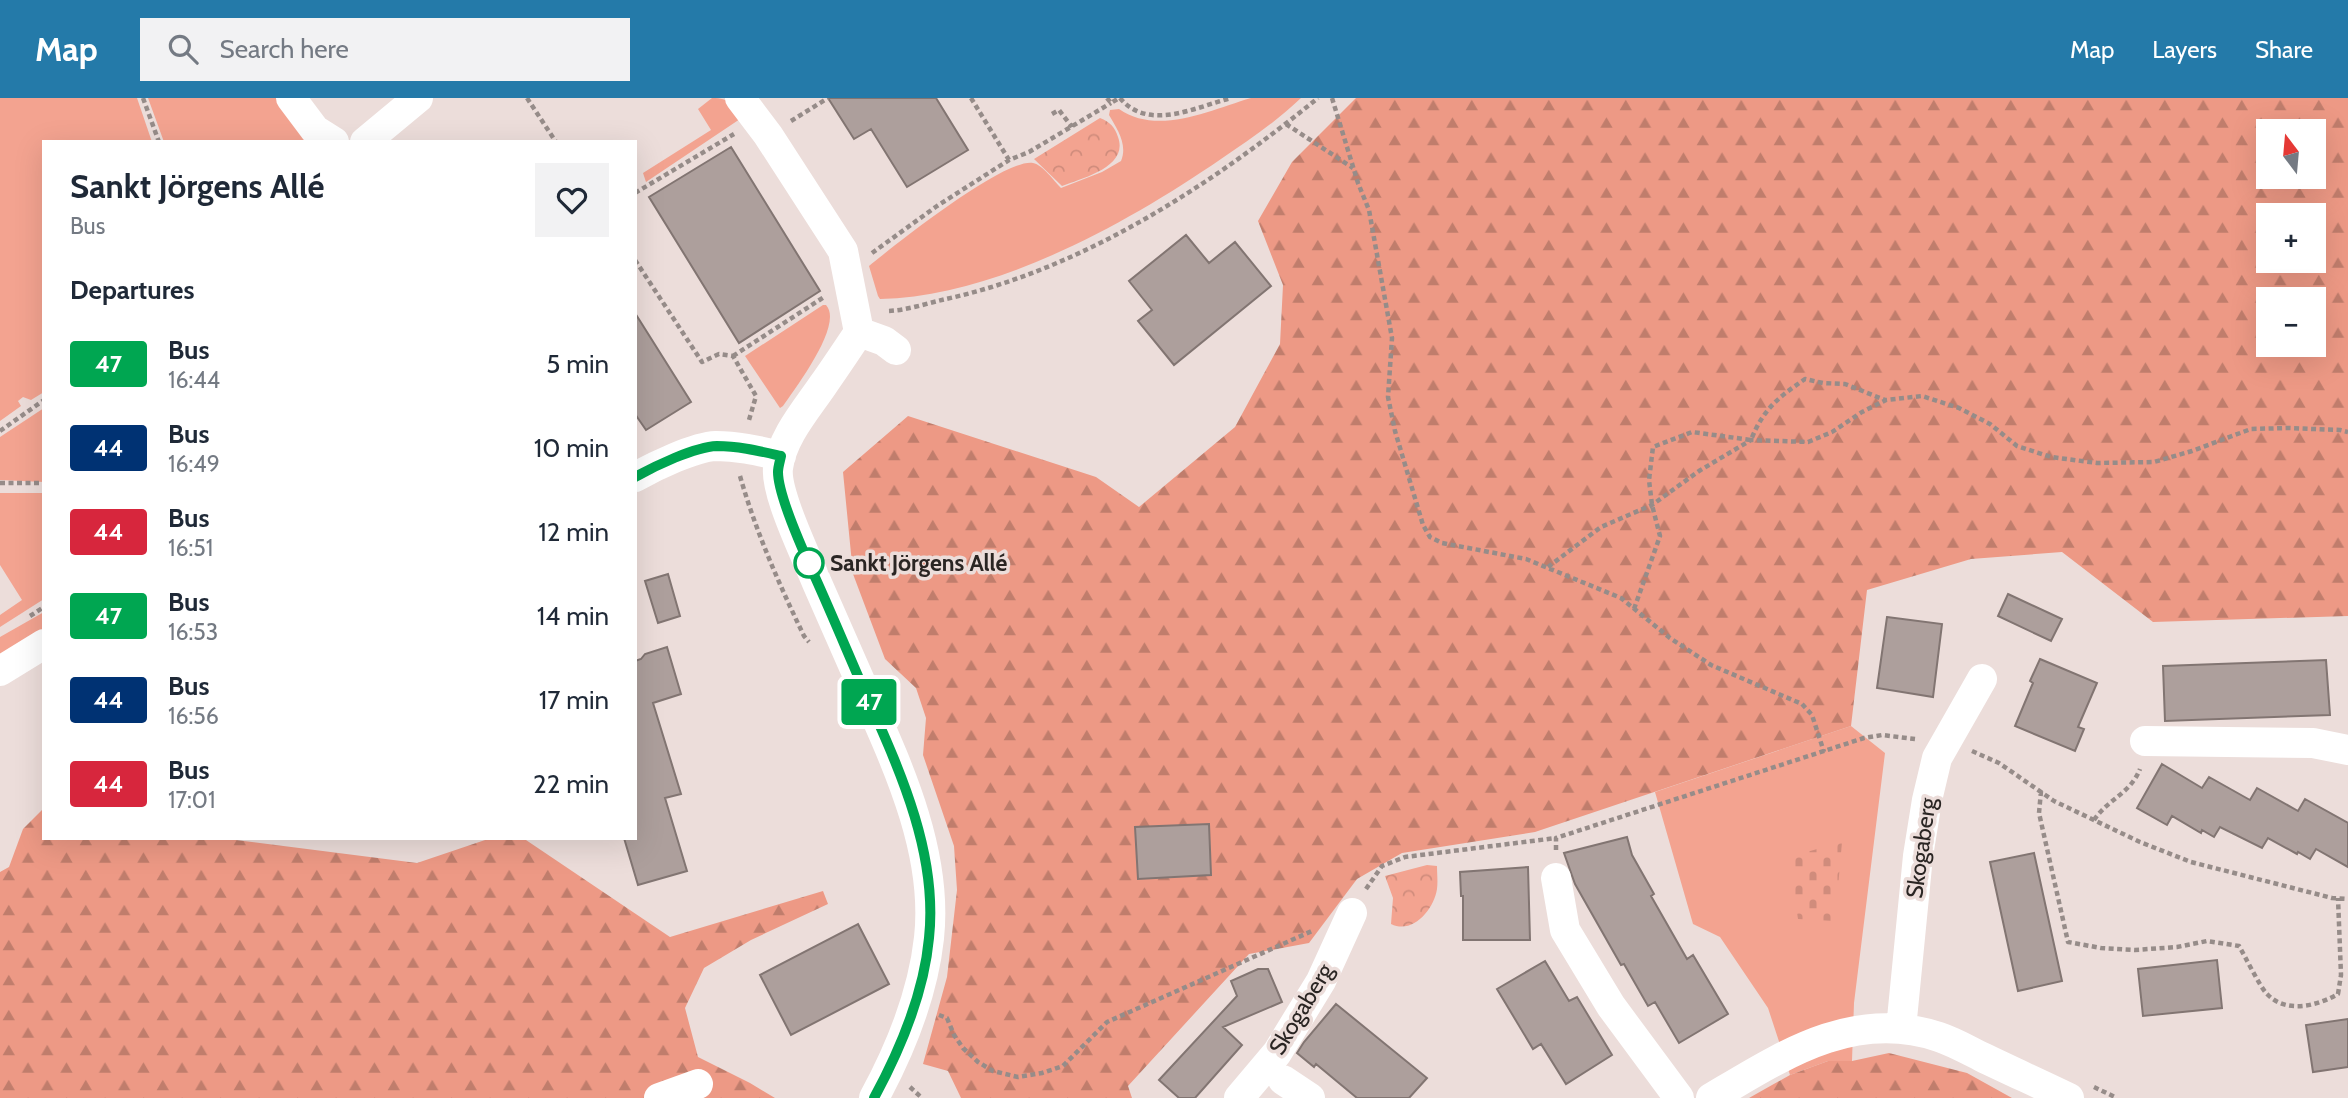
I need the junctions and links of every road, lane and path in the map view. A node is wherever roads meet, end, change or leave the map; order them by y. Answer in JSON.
{"nodes":[{"id":1,"x":143,"y":98,"type":"edge"},
{"id":2,"x":291,"y":98,"type":"edge"},
{"id":3,"x":418,"y":98,"type":"edge"},
{"id":4,"x":527,"y":98,"type":"edge"},
{"id":5,"x":828,"y":98,"type":"edge"},
{"id":6,"x":971,"y":98,"type":"edge"},
{"id":7,"x":1120,"y":98,"type":"edge"},
{"id":8,"x":1231,"y":98,"type":"edge"},
{"id":9,"x":1318,"y":98,"type":"edge"},
{"id":10,"x":1332,"y":98,"type":"edge"},
{"id":11,"x":1109,"y":101,"type":"edge"},
{"id":12,"x":1052,"y":114,"type":"dead end"},
{"id":13,"x":760,"y":115,"type":"edge"},
{"id":14,"x":1286,"y":124,"type":"junction"},
{"id":15,"x":1072,"y":127,"type":"junction"},
{"id":16,"x":158,"y":140,"type":"edge"},
{"id":17,"x":331,"y":140,"type":"edge"},
{"id":18,"x":368,"y":140,"type":"edge"},
{"id":19,"x":555,"y":140,"type":"edge"},
{"id":20,"x":1009,"y":160,"type":"junction"},
{"id":21,"x":1353,"y":168,"type":"junction"},
{"id":22,"x":637,"y":191,"type":"edge"},
{"id":23,"x":870,"y":255,"type":"dead end"},
{"id":24,"x":637,"y":263,"type":"edge"},
{"id":25,"x":831,"y":292,"type":"dead end"},
{"id":26,"x":886,"y":311,"type":"dead end"},
{"id":27,"x":859,"y":332,"type":"junction"},
{"id":28,"x":896,"y":350,"type":"dead end"},
{"id":29,"x":733,"y":356,"type":"junction"},
{"id":30,"x":1886,"y":400,"type":"junction"},
{"id":31,"x":42,"y":401,"type":"edge"},
{"id":32,"x":0,"y":431,"type":"edge"},
{"id":33,"x":2348,"y":432,"type":"edge"},
{"id":34,"x":1751,"y":440,"type":"junction"},
{"id":35,"x":743,"y":447,"type":"junction"},
{"id":36,"x":781,"y":456,"type":"junction"},
{"id":37,"x":637,"y":476,"type":"edge"},
{"id":38,"x":0,"y":482,"type":"edge"},
{"id":39,"x":42,"y":483,"type":"edge"},
{"id":40,"x":1652,"y":505,"type":"junction"},
{"id":41,"x":1547,"y":568,"type":"junction"},
{"id":42,"x":1634,"y":609,"type":"junction"},
{"id":43,"x":811,"y":644,"type":"dead end"},
{"id":44,"x":42,"y":645,"type":"edge"},
{"id":45,"x":0,"y":671,"type":"edge"},
{"id":46,"x":1982,"y":679,"type":"dead end"},
{"id":47,"x":2145,"y":741,"type":"joint"},
{"id":48,"x":2348,"y":750,"type":"edge"},
{"id":49,"x":1824,"y":752,"type":"dead end"},
{"id":50,"x":2041,"y":791,"type":"dead end"},
{"id":51,"x":2094,"y":820,"type":"dead end"},
{"id":52,"x":1556,"y":838,"type":"dead end"},
{"id":53,"x":1556,"y":878,"type":"dead end"},
{"id":54,"x":2337,"y":898,"type":"dead end"},
{"id":55,"x":1352,"y":913,"type":"junction"},
{"id":56,"x":934,"y":1014,"type":"dead end"},
{"id":57,"x":1901,"y":1029,"type":"junction"},
{"id":58,"x":913,"y":1074,"type":"dead end"},
{"id":59,"x":1283,"y":1080,"type":"dead end"},
{"id":60,"x":698,"y":1084,"type":"dead end"},
{"id":61,"x":659,"y":1098,"type":"edge"},
{"id":62,"x":874,"y":1098,"type":"edge"},
{"id":63,"x":922,"y":1098,"type":"edge"},
{"id":64,"x":1239,"y":1098,"type":"edge"},
{"id":65,"x":1310,"y":1098,"type":"edge"},
{"id":66,"x":1679,"y":1098,"type":"edge"},
{"id":67,"x":1711,"y":1098,"type":"edge"},
{"id":68,"x":2069,"y":1098,"type":"edge"}],
"edges":[{"from":1,"to":16,"type":"path"},
{"from":2,"to":17,"type":"street"},
{"from":3,"to":18,"type":"street"},
{"from":4,"to":19,"type":"path"},
{"from":5,"to":13,"type":"path"},
{"from":6,"to":20,"type":"path"},
{"from":7,"to":8,"type":"path"},
{"from":7,"to":11,"type":"path"},
{"from":9,"to":14,"type":"path"},
{"from":10,"to":21,"type":"path"},
{"from":11,"to":15,"type":"path"},
{"from":12,"to":15,"type":"path"},
{"from":13,"to":22,"type":"path"},
{"from":13,"to":27,"type":"street"},
{"from":14,"to":21,"type":"path"},
{"from":14,"to":26,"type":"path"},
{"from":15,"to":20,"type":"path"},
{"from":20,"to":23,"type":"path"},
{"from":21,"to":41,"type":"path"},
{"from":24,"to":29,"type":"path"},
{"from":25,"to":29,"type":"path"},
{"from":27,"to":28,"type":"street"},
{"from":27,"to":36,"type":"street"},
{"from":29,"to":35,"type":"path"},
{"from":30,"to":33,"type":"path"},
{"from":30,"to":34,"type":"path"},
{"from":30,"to":34,"type":"path"},
{"from":31,"to":32,"type":"path"},
{"from":34,"to":40,"type":"path"},
{"from":34,"to":40,"type":"path"},
{"from":35,"to":36,"type":"street"},
{"from":35,"to":37,"type":"street"},
{"from":35,"to":43,"type":"path"},
{"from":36,"to":62,"type":"street"},
{"from":38,"to":39,"type":"path"},
{"from":40,"to":41,"type":"path"},
{"from":40,"to":42,"type":"path"},
{"from":41,"to":42,"type":"path"},
{"from":42,"to":49,"type":"path"},
{"from":44,"to":45,"type":"street"},
{"from":46,"to":57,"type":"street","name":"Skogaberg"},
{"from":47,"to":48,"type":"street"},
{"from":47,"to":51,"type":"path"},
{"from":50,"to":54,"type":"path"},
{"from":52,"to":55,"type":"path"},
{"from":53,"to":66,"type":"street"},
{"from":55,"to":56,"type":"path"},
{"from":55,"to":64,"type":"street","name":"Skogaberg"},
{"from":57,"to":67,"type":"street"},
{"from":57,"to":68,"type":"street"},
{"from":58,"to":63,"type":"path"},
{"from":59,"to":65,"type":"street","name":"Skogaberg"},
{"from":60,"to":61,"type":"street"}]}
